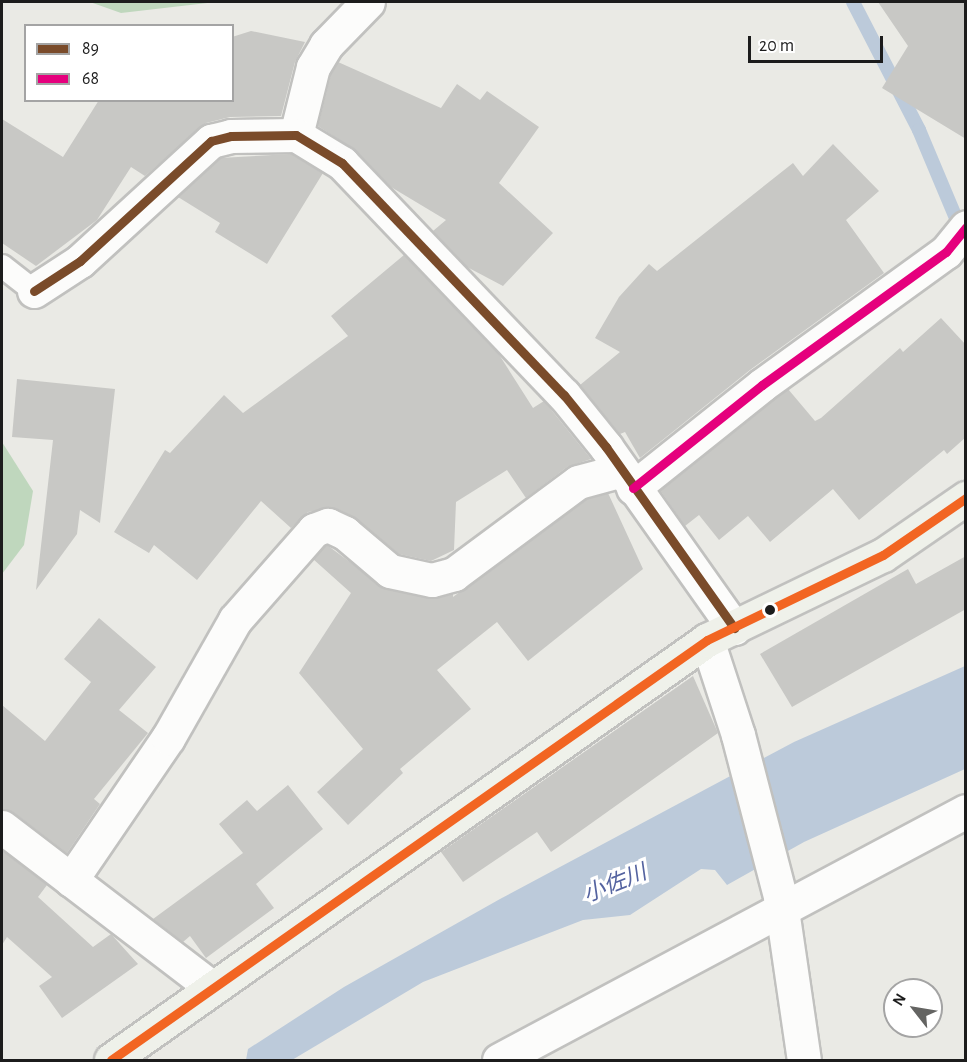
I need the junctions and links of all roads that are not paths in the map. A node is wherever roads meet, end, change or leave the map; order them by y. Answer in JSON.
{"nodes":[{"id":1,"x":368,"y":2,"type":"edge"},
{"id":2,"x":296,"y":135,"type":"junction"},
{"id":3,"x":966,"y":227,"type":"edge"},
{"id":4,"x":2,"y":266,"type":"edge"},
{"id":5,"x":34,"y":291,"type":"joint"},
{"id":6,"x":626,"y":479,"type":"junction"},
{"id":7,"x":966,"y":498,"type":"edge"},
{"id":8,"x":720,"y":634,"type":"junction"},
{"id":9,"x":966,"y":811,"type":"edge"},
{"id":10,"x":2,"y":828,"type":"edge"},
{"id":11,"x":71,"y":880,"type":"junction"},
{"id":12,"x":781,"y":902,"type":"junction"},
{"id":13,"x":211,"y":987,"type":"junction"},
{"id":14,"x":111,"y":1060,"type":"edge"},
{"id":15,"x":499,"y":1060,"type":"edge"},
{"id":16,"x":804,"y":1060,"type":"edge"}],
"edges":[{"from":1,"to":2,"type":"street"},
{"from":2,"to":5,"type":"street"},
{"from":2,"to":6,"type":"street"},
{"from":3,"to":6,"type":"street"},
{"from":4,"to":5,"type":"lane"},
{"from":6,"to":8,"type":"street"},
{"from":6,"to":11,"type":"street"},
{"from":7,"to":8,"type":"main road"},
{"from":8,"to":12,"type":"street"},
{"from":8,"to":13,"type":"main road"},
{"from":9,"to":12,"type":"street"},
{"from":10,"to":11,"type":"street"},
{"from":11,"to":13,"type":"street"},
{"from":12,"to":15,"type":"street"},
{"from":12,"to":16,"type":"street"},
{"from":13,"to":14,"type":"main road"}]}
